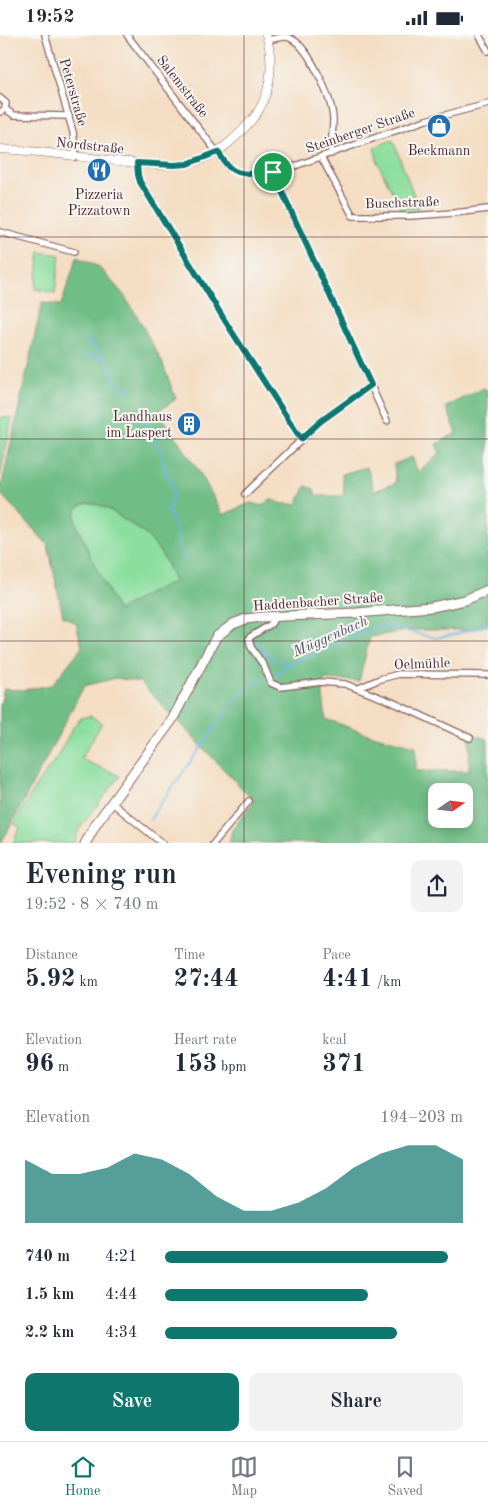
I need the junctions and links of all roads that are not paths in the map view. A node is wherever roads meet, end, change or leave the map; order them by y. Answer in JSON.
{"nodes":[{"id":1,"x":45,"y":35,"type":"edge"},
{"id":2,"x":127,"y":35,"type":"edge"},
{"id":3,"x":479,"y":35,"type":"edge"},
{"id":4,"x":267,"y":38,"type":"edge"},
{"id":5,"x":488,"y":51,"type":"edge"},
{"id":6,"x":0,"y":98,"type":"edge"},
{"id":7,"x":488,"y":104,"type":"edge"},
{"id":8,"x":2,"y":110,"type":"edge"},
{"id":9,"x":69,"y":116,"type":"junction"},
{"id":10,"x":0,"y":149,"type":"edge"},
{"id":11,"x":218,"y":152,"type":"junction"},
{"id":12,"x":330,"y":154,"type":"junction"},
{"id":13,"x":76,"y":157,"type":"junction"},
{"id":14,"x":321,"y":157,"type":"junction"},
{"id":15,"x":137,"y":163,"type":"junction"},
{"id":16,"x":273,"y":172,"type":"junction"},
{"id":17,"x":488,"y":209,"type":"edge"},
{"id":18,"x":0,"y":232,"type":"edge"},
{"id":19,"x":74,"y":252,"type":"dead end"},
{"id":20,"x":371,"y":385,"type":"junction"},
{"id":21,"x":387,"y":421,"type":"dead end"},
{"id":22,"x":301,"y":439,"type":"junction"},
{"id":23,"x":245,"y":495,"type":"dead end"},
{"id":24,"x":488,"y":590,"type":"edge"},
{"id":25,"x":275,"y":617,"type":"junction"},
{"id":26,"x":488,"y":675,"type":"edge"},
{"id":27,"x":359,"y":688,"type":"junction"},
{"id":28,"x":470,"y":738,"type":"dead end"},
{"id":29,"x":249,"y":801,"type":"dead end"},
{"id":30,"x":112,"y":803,"type":"junction"},
{"id":31,"x":86,"y":843,"type":"edge"},
{"id":32,"x":163,"y":843,"type":"edge"},
{"id":33,"x":213,"y":843,"type":"edge"}],
"edges":[{"from":1,"to":9,"type":"street","name":"Peterstraße"},
{"from":2,"to":11,"type":"street","name":"Salemstraße"},
{"from":3,"to":5,"type":"street"},
{"from":4,"to":11,"type":"street","name":"Nordstraße"},
{"from":4,"to":12,"type":"street"},
{"from":6,"to":8,"type":"street"},
{"from":7,"to":12,"type":"street","name":"Steinberger Straße"},
{"from":8,"to":9,"type":"street"},
{"from":9,"to":13,"type":"street","name":"Peterstraße"},
{"from":10,"to":13,"type":"street","name":"Nordstraße"},
{"from":11,"to":15,"type":"street","name":"Nordstraße"},
{"from":11,"to":16,"type":"street","name":"Steinberger Straße"},
{"from":12,"to":14,"type":"street","name":"Steinberger Straße"},
{"from":13,"to":15,"type":"street","name":"Nordstraße"},
{"from":14,"to":16,"type":"street","name":"Steinberger Straße"},
{"from":14,"to":17,"type":"street","name":"Buschstraße"},
{"from":15,"to":22,"type":"street"},
{"from":16,"to":20,"type":"street"},
{"from":18,"to":19,"type":"street"},
{"from":20,"to":21,"type":"street"},
{"from":20,"to":22,"type":"street"},
{"from":22,"to":23,"type":"street"},
{"from":24,"to":25,"type":"main road","name":"Haddenbacher Straße"},
{"from":25,"to":27,"type":"street"},
{"from":25,"to":30,"type":"main road","name":"Haddenbacher Straße"},
{"from":26,"to":27,"type":"street","name":"Oelmühle"},
{"from":27,"to":28,"type":"street"},
{"from":29,"to":33,"type":"street"},
{"from":30,"to":31,"type":"main road","name":"Haddenbacher Straße"},
{"from":30,"to":32,"type":"street"}]}
